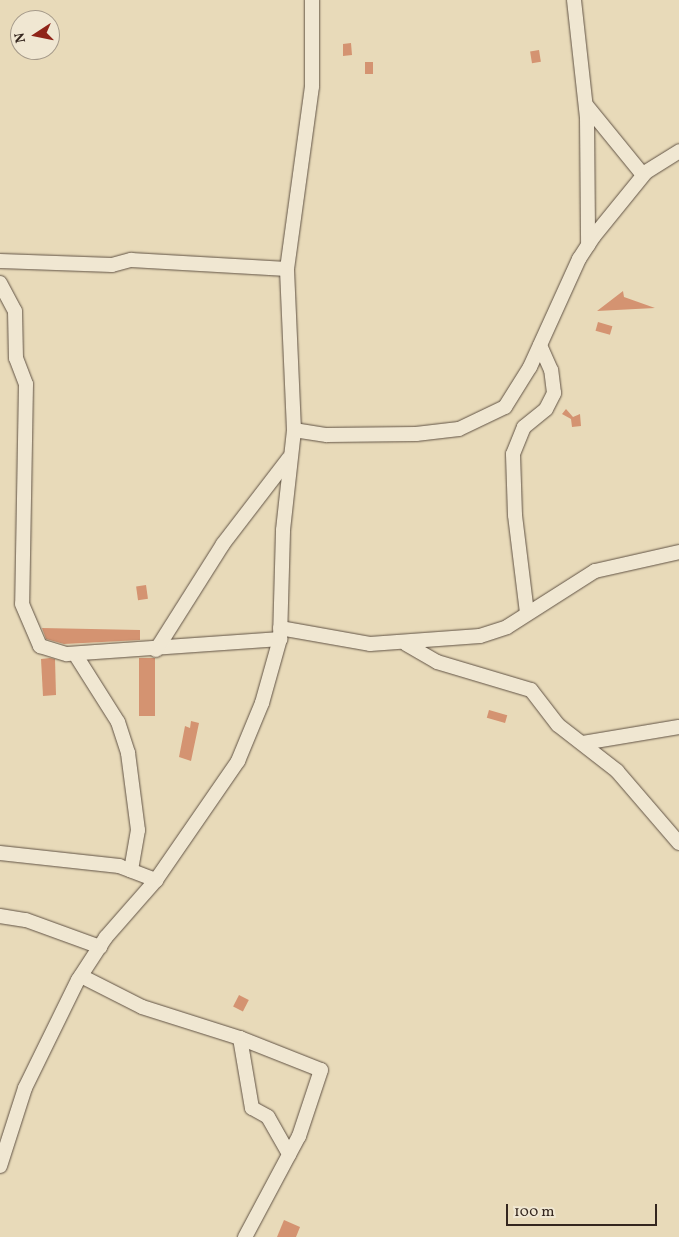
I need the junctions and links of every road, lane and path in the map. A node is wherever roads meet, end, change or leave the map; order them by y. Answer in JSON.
{"nodes":[{"id":1,"x":312,"y":0,"type":"edge"},
{"id":2,"x":574,"y":0,"type":"edge"},
{"id":3,"x":586,"y":104,"type":"junction"},
{"id":4,"x":679,"y":151,"type":"edge"},
{"id":5,"x":643,"y":175,"type":"junction"},
{"id":6,"x":588,"y":245,"type":"junction"},
{"id":7,"x":0,"y":261,"type":"edge"},
{"id":8,"x":287,"y":269,"type":"junction"},
{"id":9,"x":0,"y":283,"type":"edge"},
{"id":10,"x":540,"y":345,"type":"junction"},
{"id":11,"x":294,"y":430,"type":"junction"},
{"id":12,"x":290,"y":456,"type":"junction"},
{"id":13,"x":679,"y":552,"type":"edge"},
{"id":14,"x":527,"y":613,"type":"junction"},
{"id":15,"x":280,"y":633,"type":"junction"},
{"id":16,"x":406,"y":644,"type":"junction"},
{"id":17,"x":156,"y":650,"type":"junction"},
{"id":18,"x":75,"y":654,"type":"junction"},
{"id":19,"x":679,"y":727,"type":"edge"},
{"id":20,"x":583,"y":743,"type":"junction"},
{"id":21,"x":679,"y":843,"type":"edge"},
{"id":22,"x":0,"y":853,"type":"edge"},
{"id":23,"x":131,"y":870,"type":"junction"},
{"id":24,"x":156,"y":880,"type":"junction"},
{"id":25,"x":0,"y":916,"type":"edge"},
{"id":26,"x":100,"y":947,"type":"junction"},
{"id":27,"x":81,"y":976,"type":"junction"},
{"id":28,"x":240,"y":1038,"type":"junction"},
{"id":29,"x":289,"y":1154,"type":"junction"},
{"id":30,"x":0,"y":1166,"type":"edge"},
{"id":31,"x":244,"y":1237,"type":"edge"}],
"edges":[{"from":1,"to":8,"type":"street"},
{"from":2,"to":3,"type":"street"},
{"from":3,"to":5,"type":"street"},
{"from":3,"to":6,"type":"street"},
{"from":4,"to":5,"type":"street"},
{"from":5,"to":6,"type":"street"},
{"from":6,"to":10,"type":"street"},
{"from":7,"to":8,"type":"street"},
{"from":8,"to":11,"type":"street"},
{"from":9,"to":18,"type":"street"},
{"from":10,"to":11,"type":"street"},
{"from":10,"to":14,"type":"street"},
{"from":11,"to":12,"type":"street"},
{"from":12,"to":15,"type":"street"},
{"from":12,"to":17,"type":"street"},
{"from":13,"to":14,"type":"street"},
{"from":14,"to":16,"type":"street"},
{"from":15,"to":16,"type":"street"},
{"from":15,"to":17,"type":"street"},
{"from":15,"to":24,"type":"street"},
{"from":16,"to":20,"type":"street"},
{"from":17,"to":18,"type":"street"},
{"from":18,"to":23,"type":"street"},
{"from":19,"to":20,"type":"street"},
{"from":20,"to":21,"type":"street"},
{"from":22,"to":23,"type":"street"},
{"from":23,"to":24,"type":"street"},
{"from":24,"to":26,"type":"street"},
{"from":25,"to":26,"type":"street"},
{"from":26,"to":27,"type":"street"},
{"from":27,"to":28,"type":"street"},
{"from":27,"to":30,"type":"street"},
{"from":28,"to":29,"type":"street"},
{"from":28,"to":29,"type":"street"},
{"from":29,"to":31,"type":"street"}]}
